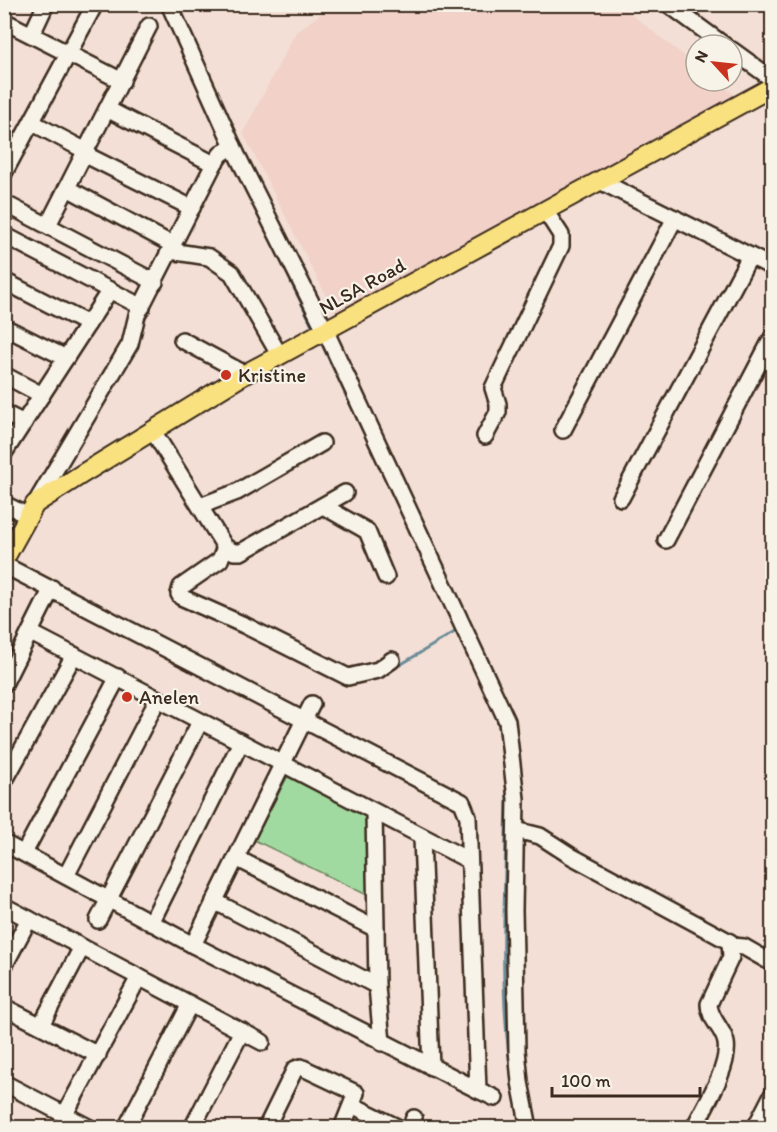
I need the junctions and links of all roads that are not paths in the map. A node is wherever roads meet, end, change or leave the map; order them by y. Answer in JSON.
{"nodes":[{"id":1,"x":46,"y":4,"type":"edge"},
{"id":2,"x":95,"y":4,"type":"edge"},
{"id":3,"x":169,"y":4,"type":"edge"},
{"id":4,"x":668,"y":4,"type":"edge"},
{"id":5,"x":149,"y":26,"type":"dead end"},
{"id":6,"x":6,"y":27,"type":"edge"},
{"id":7,"x":708,"y":33,"type":"edge"},
{"id":8,"x":32,"y":34,"type":"junction"},
{"id":9,"x":69,"y":54,"type":"junction"},
{"id":10,"x":744,"y":59,"type":"edge"},
{"id":11,"x":772,"y":79,"type":"edge"},
{"id":12,"x":122,"y":81,"type":"junction"},
{"id":13,"x":772,"y":87,"type":"edge"},
{"id":14,"x":107,"y":109,"type":"junction"},
{"id":15,"x":33,"y":123,"type":"junction"},
{"id":16,"x":85,"y":152,"type":"junction"},
{"id":17,"x":224,"y":153,"type":"junction"},
{"id":18,"x":4,"y":173,"type":"edge"},
{"id":19,"x":602,"y":182,"type":"junction"},
{"id":20,"x":66,"y":189,"type":"junction"},
{"id":21,"x":4,"y":203,"type":"edge"},
{"id":22,"x":192,"y":208,"type":"junction"},
{"id":23,"x":546,"y":212,"type":"junction"},
{"id":24,"x":675,"y":218,"type":"junction"},
{"id":25,"x":48,"y":225,"type":"junction"},
{"id":26,"x":4,"y":235,"type":"edge"},
{"id":27,"x":171,"y":248,"type":"junction"},
{"id":28,"x":750,"y":256,"type":"junction"},
{"id":29,"x":772,"y":267,"type":"edge"},
{"id":30,"x":4,"y":281,"type":"edge"},
{"id":31,"x":155,"y":282,"type":"junction"},
{"id":32,"x":110,"y":290,"type":"junction"},
{"id":33,"x":142,"y":307,"type":"junction"},
{"id":34,"x":88,"y":324,"type":"junction"},
{"id":35,"x":4,"y":327,"type":"edge"},
{"id":36,"x":320,"y":334,"type":"junction"},
{"id":37,"x":772,"y":338,"type":"edge"},
{"id":38,"x":182,"y":340,"type":"dead end"},
{"id":39,"x":280,"y":356,"type":"junction"},
{"id":40,"x":66,"y":358,"type":"junction"},
{"id":41,"x":245,"y":374,"type":"junction"},
{"id":42,"x":4,"y":375,"type":"edge"},
{"id":43,"x":42,"y":395,"type":"junction"},
{"id":44,"x":4,"y":413,"type":"edge"},
{"id":45,"x":24,"y":423,"type":"junction"},
{"id":46,"x":563,"y":430,"type":"dead end"},
{"id":47,"x":153,"y":431,"type":"junction"},
{"id":48,"x":485,"y":436,"type":"dead end"},
{"id":49,"x":322,"y":443,"type":"dead end"},
{"id":50,"x":4,"y":453,"type":"edge"},
{"id":51,"x":345,"y":493,"type":"dead end"},
{"id":52,"x":621,"y":498,"type":"dead end"},
{"id":53,"x":4,"y":504,"type":"edge"},
{"id":54,"x":200,"y":506,"type":"junction"},
{"id":55,"x":323,"y":506,"type":"junction"},
{"id":56,"x":32,"y":510,"type":"junction"},
{"id":57,"x":666,"y":540,"type":"dead end"},
{"id":58,"x":225,"y":547,"type":"junction"},
{"id":59,"x":4,"y":560,"type":"edge"},
{"id":60,"x":4,"y":565,"type":"edge"},
{"id":61,"x":386,"y":577,"type":"dead end"},
{"id":62,"x":52,"y":588,"type":"junction"},
{"id":63,"x":31,"y":633,"type":"junction"},
{"id":64,"x":74,"y":655,"type":"junction"},
{"id":65,"x":392,"y":660,"type":"dead end"},
{"id":66,"x":118,"y":677,"type":"junction"},
{"id":67,"x":4,"y":684,"type":"edge"},
{"id":68,"x":158,"y":699,"type":"junction"},
{"id":69,"x":312,"y":704,"type":"dead end"},
{"id":70,"x":305,"y":720,"type":"junction"},
{"id":71,"x":200,"y":722,"type":"junction"},
{"id":72,"x":241,"y":742,"type":"junction"},
{"id":73,"x":282,"y":764,"type":"junction"},
{"id":74,"x":4,"y":783,"type":"edge"},
{"id":75,"x":374,"y":812,"type":"junction"},
{"id":76,"x":516,"y":830,"type":"junction"},
{"id":77,"x":422,"y":838,"type":"junction"},
{"id":78,"x":4,"y":843,"type":"edge"},
{"id":79,"x":24,"y":853,"type":"junction"},
{"id":80,"x":236,"y":858,"type":"junction"},
{"id":81,"x":468,"y":860,"type":"junction"},
{"id":82,"x":66,"y":876,"type":"junction"},
{"id":83,"x":108,"y":901,"type":"junction"},
{"id":84,"x":214,"y":901,"type":"junction"},
{"id":85,"x":4,"y":906,"type":"edge"},
{"id":86,"x":29,"y":919,"type":"junction"},
{"id":87,"x":98,"y":920,"type":"dead end"},
{"id":88,"x":151,"y":923,"type":"junction"},
{"id":89,"x":376,"y":929,"type":"junction"},
{"id":90,"x":193,"y":945,"type":"junction"},
{"id":91,"x":732,"y":946,"type":"junction"},
{"id":92,"x":82,"y":947,"type":"junction"},
{"id":93,"x":772,"y":963,"type":"edge"},
{"id":94,"x":4,"y":966,"type":"edge"},
{"id":95,"x":139,"y":977,"type":"junction"},
{"id":96,"x":377,"y":986,"type":"junction"},
{"id":97,"x":190,"y":1004,"type":"junction"},
{"id":98,"x":4,"y":1007,"type":"edge"},
{"id":99,"x":41,"y":1025,"type":"junction"},
{"id":100,"x":242,"y":1031,"type":"junction"},
{"id":101,"x":262,"y":1042,"type":"dead end"},
{"id":102,"x":382,"y":1043,"type":"junction"},
{"id":103,"x":98,"y":1055,"type":"junction"},
{"id":104,"x":431,"y":1067,"type":"junction"},
{"id":105,"x":7,"y":1090,"type":"edge"},
{"id":106,"x":478,"y":1090,"type":"junction"},
{"id":107,"x":772,"y":1095,"type":"edge"},
{"id":108,"x":495,"y":1098,"type":"dead end"},
{"id":109,"x":352,"y":1105,"type":"junction"},
{"id":110,"x":65,"y":1114,"type":"junction"},
{"id":111,"x":529,"y":1126,"type":"edge"},
{"id":112,"x":90,"y":1128,"type":"edge"},
{"id":113,"x":126,"y":1128,"type":"edge"},
{"id":114,"x":192,"y":1128,"type":"edge"},
{"id":115,"x":266,"y":1128,"type":"edge"},
{"id":116,"x":342,"y":1128,"type":"edge"},
{"id":117,"x":399,"y":1128,"type":"edge"},
{"id":118,"x":545,"y":1128,"type":"edge"},
{"id":119,"x":694,"y":1128,"type":"edge"},
{"id":120,"x":755,"y":1128,"type":"edge"}],
"edges":[{"from":1,"to":8,"type":"street"},
{"from":2,"to":9,"type":"street"},
{"from":3,"to":17,"type":"street"},
{"from":4,"to":7,"type":"street"},
{"from":5,"to":12,"type":"street"},
{"from":6,"to":8,"type":"street"},
{"from":8,"to":9,"type":"street"},
{"from":9,"to":12,"type":"street"},
{"from":9,"to":15,"type":"street"},
{"from":10,"to":11,"type":"street"},
{"from":12,"to":14,"type":"street"},
{"from":13,"to":19,"type":"main road","name":"NLSA Road"},
{"from":14,"to":16,"type":"street"},
{"from":14,"to":17,"type":"street"},
{"from":15,"to":16,"type":"street"},
{"from":15,"to":18,"type":"street"},
{"from":16,"to":20,"type":"street"},
{"from":16,"to":22,"type":"street"},
{"from":17,"to":22,"type":"street"},
{"from":17,"to":36,"type":"street"},
{"from":19,"to":23,"type":"main road","name":"NLSA Road"},
{"from":19,"to":24,"type":"street"},
{"from":20,"to":25,"type":"street"},
{"from":20,"to":27,"type":"street"},
{"from":21,"to":25,"type":"street"},
{"from":22,"to":27,"type":"street"},
{"from":23,"to":36,"type":"main road","name":"NLSA Road"},
{"from":23,"to":48,"type":"street"},
{"from":24,"to":28,"type":"street"},
{"from":24,"to":46,"type":"street"},
{"from":25,"to":31,"type":"street"},
{"from":26,"to":32,"type":"street"},
{"from":27,"to":31,"type":"street"},
{"from":27,"to":39,"type":"street"},
{"from":28,"to":29,"type":"street"},
{"from":28,"to":52,"type":"street"},
{"from":30,"to":34,"type":"street"},
{"from":31,"to":33,"type":"street"},
{"from":32,"to":33,"type":"street"},
{"from":32,"to":34,"type":"street"},
{"from":33,"to":56,"type":"street"},
{"from":34,"to":40,"type":"street"},
{"from":35,"to":40,"type":"street"},
{"from":36,"to":39,"type":"main road","name":"NLSA Road"},
{"from":36,"to":76,"type":"street"},
{"from":37,"to":57,"type":"street"},
{"from":38,"to":41,"type":"street"},
{"from":39,"to":41,"type":"main road","name":"NLSA Road"},
{"from":40,"to":43,"type":"street"},
{"from":41,"to":47,"type":"main road","name":"NLSA Road"},
{"from":42,"to":43,"type":"street"},
{"from":43,"to":45,"type":"street"},
{"from":44,"to":45,"type":"street"},
{"from":45,"to":50,"type":"street"},
{"from":47,"to":54,"type":"street"},
{"from":47,"to":56,"type":"main road","name":"NLSA Road"},
{"from":49,"to":54,"type":"street"},
{"from":51,"to":55,"type":"street"},
{"from":53,"to":56,"type":"street"},
{"from":54,"to":58,"type":"street"},
{"from":55,"to":58,"type":"street"},
{"from":55,"to":61,"type":"street"},
{"from":56,"to":59,"type":"main road","name":"NLSA Road"},
{"from":58,"to":65,"type":"street"},
{"from":60,"to":62,"type":"street"},
{"from":62,"to":63,"type":"street"},
{"from":62,"to":70,"type":"street"},
{"from":63,"to":64,"type":"street"},
{"from":63,"to":67,"type":"street"},
{"from":64,"to":66,"type":"street"},
{"from":64,"to":74,"type":"street"},
{"from":66,"to":68,"type":"street"},
{"from":66,"to":79,"type":"street"},
{"from":68,"to":71,"type":"street"},
{"from":68,"to":82,"type":"street"},
{"from":69,"to":70,"type":"street"},
{"from":70,"to":73,"type":"street"},
{"from":70,"to":81,"type":"street"},
{"from":71,"to":72,"type":"street"},
{"from":71,"to":83,"type":"street"},
{"from":72,"to":73,"type":"street"},
{"from":72,"to":88,"type":"street"},
{"from":73,"to":75,"type":"street"},
{"from":73,"to":80,"type":"street"},
{"from":75,"to":77,"type":"street"},
{"from":75,"to":89,"type":"street"},
{"from":76,"to":91,"type":"street"},
{"from":76,"to":111,"type":"street"},
{"from":77,"to":81,"type":"street"},
{"from":77,"to":104,"type":"street"},
{"from":78,"to":79,"type":"street"},
{"from":79,"to":82,"type":"street"},
{"from":80,"to":84,"type":"street"},
{"from":80,"to":89,"type":"street"},
{"from":81,"to":106,"type":"street"},
{"from":82,"to":83,"type":"street"},
{"from":83,"to":87,"type":"street"},
{"from":83,"to":88,"type":"street"},
{"from":84,"to":90,"type":"street"},
{"from":84,"to":96,"type":"street"},
{"from":85,"to":86,"type":"street"},
{"from":86,"to":92,"type":"street"},
{"from":86,"to":94,"type":"street"},
{"from":88,"to":90,"type":"street"},
{"from":89,"to":96,"type":"street"},
{"from":90,"to":102,"type":"street"},
{"from":91,"to":93,"type":"street"},
{"from":91,"to":119,"type":"street"},
{"from":92,"to":95,"type":"street"},
{"from":92,"to":99,"type":"street"},
{"from":95,"to":97,"type":"street"},
{"from":95,"to":103,"type":"street"},
{"from":96,"to":102,"type":"street"},
{"from":97,"to":100,"type":"street"},
{"from":97,"to":113,"type":"street"},
{"from":98,"to":99,"type":"street"},
{"from":99,"to":103,"type":"street"},
{"from":100,"to":101,"type":"street"},
{"from":100,"to":114,"type":"street"},
{"from":102,"to":104,"type":"street"},
{"from":103,"to":110,"type":"street"},
{"from":104,"to":106,"type":"street"},
{"from":105,"to":110,"type":"street"},
{"from":106,"to":108,"type":"street"},
{"from":107,"to":120,"type":"street"},
{"from":109,"to":115,"type":"street"},
{"from":109,"to":116,"type":"street"},
{"from":109,"to":117,"type":"street"},
{"from":110,"to":112,"type":"street"},
{"from":111,"to":118,"type":"street"}]}
